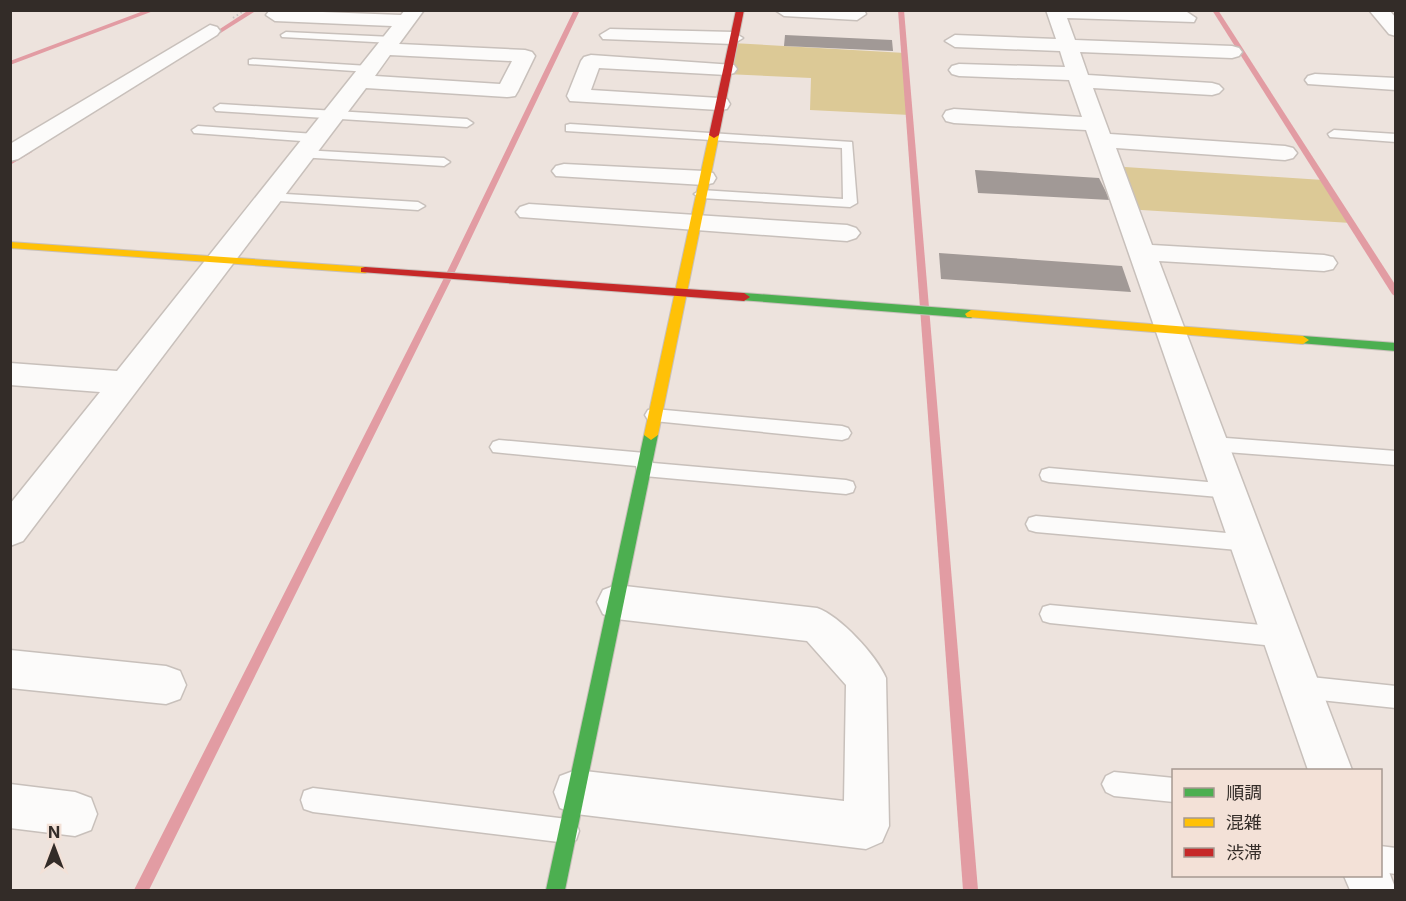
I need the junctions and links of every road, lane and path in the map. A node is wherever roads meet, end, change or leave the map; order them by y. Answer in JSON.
{"nodes":[{"id":1,"x":740,"y":10,"type":"edge"},
{"id":2,"x":784,"y":10,"type":"edge"},
{"id":3,"x":857,"y":14,"type":"dead end"},
{"id":4,"x":275,"y":15,"type":"dead end"},
{"id":5,"x":410,"y":16,"type":"edge"},
{"id":6,"x":1187,"y":18,"type":"dead end"},
{"id":7,"x":1016,"y":25,"type":"dead end"},
{"id":8,"x":210,"y":31,"type":"dead end"},
{"id":9,"x":286,"y":35,"type":"dead end"},
{"id":10,"x":610,"y":35,"type":"dead end"},
{"id":11,"x":733,"y":38,"type":"junction"},
{"id":12,"x":955,"y":40,"type":"dead end"},
{"id":13,"x":1066,"y":42,"type":"edge"},
{"id":14,"x":388,"y":44,"type":"junction"},
{"id":15,"x":1232,"y":52,"type":"dead end"},
{"id":16,"x":253,"y":62,"type":"dead end"},
{"id":17,"x":727,"y":69,"type":"junction"},
{"id":18,"x":959,"y":70,"type":"dead end"},
{"id":19,"x":364,"y":75,"type":"junction"},
{"id":20,"x":1315,"y":80,"type":"dead end"},
{"id":21,"x":1395,"y":84,"type":"edge"},
{"id":22,"x":1212,"y":89,"type":"dead end"},
{"id":23,"x":719,"y":104,"type":"junction"},
{"id":24,"x":220,"y":108,"type":"dead end"},
{"id":25,"x":333,"y":114,"type":"junction"},
{"id":26,"x":954,"y":116,"type":"dead end"},
{"id":27,"x":467,"y":123,"type":"dead end"},
{"id":28,"x":570,"y":128,"type":"dead end"},
{"id":29,"x":198,"y":130,"type":"dead end"},
{"id":30,"x":1098,"y":132,"type":"junction"},
{"id":31,"x":1335,"y":135,"type":"dead end"},
{"id":32,"x":713,"y":137,"type":"junction"},
{"id":33,"x":1395,"y":138,"type":"edge"},
{"id":34,"x":309,"y":146,"type":"junction"},
{"id":35,"x":1285,"y":153,"type":"dead end"},
{"id":36,"x":10,"y":154,"type":"edge"},
{"id":37,"x":444,"y":162,"type":"dead end"},
{"id":38,"x":564,"y":171,"type":"dead end"},
{"id":39,"x":702,"y":186,"type":"junction"},
{"id":40,"x":269,"y":197,"type":"junction"},
{"id":41,"x":418,"y":206,"type":"dead end"},
{"id":42,"x":530,"y":212,"type":"dead end"},
{"id":43,"x":695,"y":223,"type":"junction"},
{"id":44,"x":847,"y":233,"type":"dead end"},
{"id":45,"x":10,"y":245,"type":"edge"},
{"id":46,"x":1140,"y":252,"type":"junction"},
{"id":47,"x":220,"y":260,"type":"junction"},
{"id":48,"x":1324,"y":263,"type":"dead end"},
{"id":49,"x":680,"y":292,"type":"junction"},
{"id":50,"x":1173,"y":331,"type":"junction"},
{"id":51,"x":1395,"y":347,"type":"edge"},
{"id":52,"x":10,"y":374,"type":"edge"},
{"id":53,"x":124,"y":383,"type":"junction"},
{"id":54,"x":654,"y":415,"type":"junction"},
{"id":55,"x":842,"y":432,"type":"dead end"},
{"id":56,"x":1213,"y":444,"type":"junction"},
{"id":57,"x":499,"y":447,"type":"dead end"},
{"id":58,"x":1395,"y":458,"type":"edge"},
{"id":59,"x":644,"y":464,"type":"junction"},
{"id":60,"x":1049,"y":475,"type":"dead end"},
{"id":61,"x":846,"y":487,"type":"dead end"},
{"id":62,"x":1230,"y":490,"type":"junction"},
{"id":63,"x":1036,"y":524,"type":"dead end"},
{"id":64,"x":10,"y":531,"type":"edge"},
{"id":65,"x":1249,"y":543,"type":"junction"},
{"id":66,"x":615,"y":602,"type":"junction"},
{"id":67,"x":1050,"y":614,"type":"dead end"},
{"id":68,"x":1283,"y":637,"type":"junction"},
{"id":69,"x":10,"y":669,"type":"edge"},
{"id":70,"x":166,"y":685,"type":"dead end"},
{"id":71,"x":1301,"y":687,"type":"junction"},
{"id":72,"x":1395,"y":697,"type":"edge"},
{"id":73,"x":1329,"y":769,"type":"edge"},
{"id":74,"x":1114,"y":784,"type":"dead end"},
{"id":75,"x":1172,"y":790,"type":"edge"},
{"id":76,"x":313,"y":800,"type":"dead end"},
{"id":77,"x":10,"y":806,"type":"edge"},
{"id":78,"x":571,"y":811,"type":"junction"},
{"id":79,"x":75,"y":814,"type":"dead end"},
{"id":80,"x":555,"y":891,"type":"edge"}],
"edges":[{"from":1,"to":11,"type":"street"},
{"from":2,"to":3,"type":"street"},
{"from":4,"to":5,"type":"street"},
{"from":5,"to":14,"type":"street"},
{"from":6,"to":13,"type":"street"},
{"from":7,"to":13,"type":"street"},
{"from":8,"to":36,"type":"street"},
{"from":9,"to":14,"type":"lane"},
{"from":10,"to":11,"type":"street"},
{"from":11,"to":17,"type":"street"},
{"from":12,"to":13,"type":"street"},
{"from":13,"to":15,"type":"street"},
{"from":13,"to":18,"type":"street"},
{"from":13,"to":22,"type":"street"},
{"from":13,"to":30,"type":"street"},
{"from":14,"to":19,"type":"street"},
{"from":14,"to":19,"type":"street"},
{"from":16,"to":19,"type":"lane"},
{"from":17,"to":23,"type":"street"},
{"from":17,"to":23,"type":"street"},
{"from":19,"to":25,"type":"street"},
{"from":20,"to":21,"type":"street"},
{"from":23,"to":32,"type":"street"},
{"from":24,"to":25,"type":"lane"},
{"from":25,"to":27,"type":"lane"},
{"from":25,"to":34,"type":"street"},
{"from":26,"to":30,"type":"street"},
{"from":28,"to":32,"type":"lane"},
{"from":29,"to":34,"type":"lane"},
{"from":30,"to":35,"type":"street"},
{"from":30,"to":46,"type":"street"},
{"from":31,"to":33,"type":"lane"},
{"from":32,"to":39,"type":"street"},
{"from":32,"to":39,"type":"lane"},
{"from":34,"to":37,"type":"lane"},
{"from":34,"to":40,"type":"street"},
{"from":38,"to":39,"type":"street"},
{"from":39,"to":43,"type":"street"},
{"from":40,"to":41,"type":"lane"},
{"from":40,"to":47,"type":"street"},
{"from":42,"to":43,"type":"street"},
{"from":43,"to":44,"type":"street"},
{"from":43,"to":49,"type":"street"},
{"from":45,"to":47,"type":"street"},
{"from":46,"to":48,"type":"street"},
{"from":46,"to":50,"type":"street"},
{"from":47,"to":49,"type":"street"},
{"from":47,"to":53,"type":"street"},
{"from":49,"to":50,"type":"street"},
{"from":49,"to":54,"type":"street"},
{"from":50,"to":51,"type":"street"},
{"from":50,"to":56,"type":"street"},
{"from":52,"to":53,"type":"street"},
{"from":53,"to":64,"type":"street"},
{"from":54,"to":55,"type":"lane"},
{"from":54,"to":59,"type":"street"},
{"from":56,"to":58,"type":"lane"},
{"from":56,"to":62,"type":"street"},
{"from":57,"to":59,"type":"lane"},
{"from":59,"to":61,"type":"lane"},
{"from":59,"to":66,"type":"street"},
{"from":60,"to":62,"type":"lane"},
{"from":62,"to":65,"type":"street"},
{"from":63,"to":65,"type":"lane"},
{"from":65,"to":68,"type":"street"},
{"from":66,"to":78,"type":"street"},
{"from":66,"to":78,"type":"street"},
{"from":67,"to":68,"type":"lane"},
{"from":68,"to":71,"type":"street"},
{"from":69,"to":70,"type":"street"},
{"from":71,"to":72,"type":"lane"},
{"from":71,"to":73,"type":"street"},
{"from":74,"to":75,"type":"lane"},
{"from":76,"to":78,"type":"lane"},
{"from":77,"to":79,"type":"street"},
{"from":78,"to":80,"type":"street"}]}
